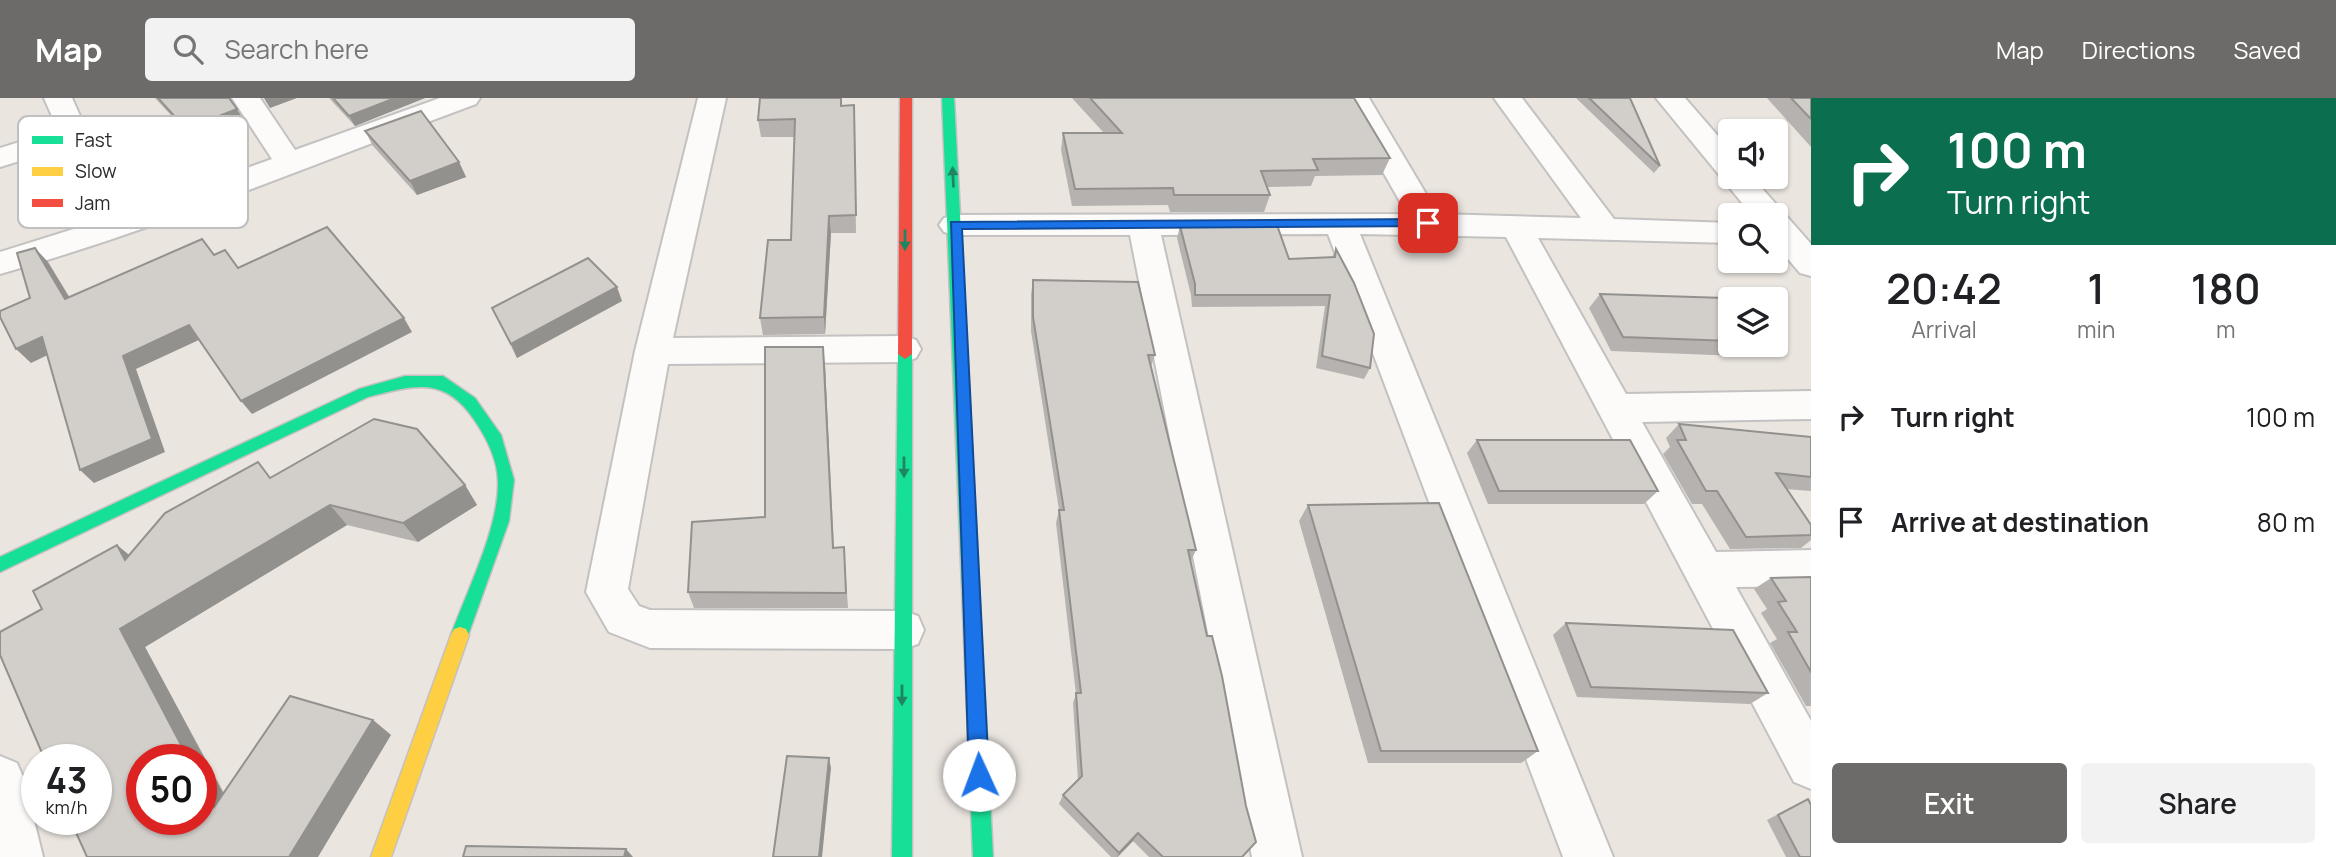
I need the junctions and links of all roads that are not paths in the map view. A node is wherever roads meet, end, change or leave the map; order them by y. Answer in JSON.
{"nodes":[{"id":1,"x":58,"y":98,"type":"edge"},
{"id":2,"x":246,"y":98,"type":"edge"},
{"id":3,"x":712,"y":98,"type":"edge"},
{"id":4,"x":906,"y":98,"type":"edge"},
{"id":5,"x":948,"y":98,"type":"edge"},
{"id":6,"x":1356,"y":98,"type":"edge"},
{"id":7,"x":1507,"y":98,"type":"edge"},
{"id":8,"x":1670,"y":98,"type":"edge"},
{"id":9,"x":450,"y":101,"type":"edge"},
{"id":10,"x":66,"y":116,"type":"edge"},
{"id":11,"x":18,"y":152,"type":"edge"},
{"id":12,"x":1718,"y":155,"type":"edge"},
{"id":13,"x":0,"y":158,"type":"edge"},
{"id":14,"x":290,"y":164,"type":"junction"},
{"id":15,"x":248,"y":179,"type":"edge"},
{"id":16,"x":1747,"y":189,"type":"edge"},
{"id":17,"x":1760,"y":203,"type":"edge"},
{"id":18,"x":1428,"y":223,"type":"junction"},
{"id":19,"x":1143,"y":224,"type":"junction"},
{"id":20,"x":1340,"y":224,"type":"junction"},
{"id":21,"x":955,"y":225,"type":"junction"},
{"id":22,"x":1516,"y":226,"type":"junction"},
{"id":23,"x":111,"y":228,"type":"edge"},
{"id":24,"x":1605,"y":229,"type":"junction"},
{"id":25,"x":1718,"y":233,"type":"edge"},
{"id":26,"x":1788,"y":234,"type":"edge"},
{"id":27,"x":0,"y":263,"type":"edge"},
{"id":28,"x":1811,"y":265,"type":"edge"},
{"id":29,"x":904,"y":349,"type":"junction"},
{"id":30,"x":653,"y":351,"type":"junction"},
{"id":31,"x":1811,"y":405,"type":"edge"},
{"id":32,"x":1616,"y":408,"type":"junction"},
{"id":33,"x":0,"y":565,"type":"edge"},
{"id":34,"x":1811,"y":568,"type":"edge"},
{"id":35,"x":1704,"y":570,"type":"junction"},
{"id":36,"x":903,"y":630,"type":"junction"},
{"id":37,"x":1811,"y":766,"type":"edge"},
{"id":38,"x":0,"y":779,"type":"edge"},
{"id":39,"x":19,"y":857,"type":"edge"},
{"id":40,"x":381,"y":857,"type":"edge"},
{"id":41,"x":902,"y":857,"type":"edge"},
{"id":42,"x":983,"y":857,"type":"edge"},
{"id":43,"x":1277,"y":857,"type":"edge"},
{"id":44,"x":1588,"y":857,"type":"edge"}],
"edges":[{"from":1,"to":10,"type":"street"},
{"from":2,"to":14,"type":"street"},
{"from":3,"to":30,"type":"street"},
{"from":4,"to":29,"type":"main road","one_way":true},
{"from":21,"to":5,"type":"main road","one_way":true},
{"from":6,"to":18,"type":"street"},
{"from":7,"to":24,"type":"street"},
{"from":8,"to":12,"type":"street"},
{"from":9,"to":14,"type":"street"},
{"from":11,"to":13,"type":"street"},
{"from":14,"to":15,"type":"street"},
{"from":16,"to":17,"type":"street"},
{"from":18,"to":20,"type":"street"},
{"from":18,"to":22,"type":"street"},
{"from":19,"to":20,"type":"street"},
{"from":19,"to":21,"type":"street"},
{"from":19,"to":43,"type":"street"},
{"from":20,"to":44,"type":"street"},
{"from":21,"to":42,"type":"main road"},
{"from":22,"to":24,"type":"street"},
{"from":22,"to":32,"type":"street"},
{"from":23,"to":27,"type":"street"},
{"from":24,"to":25,"type":"street"},
{"from":26,"to":28,"type":"street"},
{"from":29,"to":30,"type":"street"},
{"from":29,"to":36,"type":"main road","one_way":true},
{"from":30,"to":36,"type":"street"},
{"from":31,"to":32,"type":"street"},
{"from":32,"to":35,"type":"street"},
{"from":33,"to":40,"type":"main road"},
{"from":34,"to":35,"type":"street"},
{"from":35,"to":37,"type":"street"},
{"from":36,"to":41,"type":"main road","one_way":true},
{"from":38,"to":39,"type":"street"}]}
